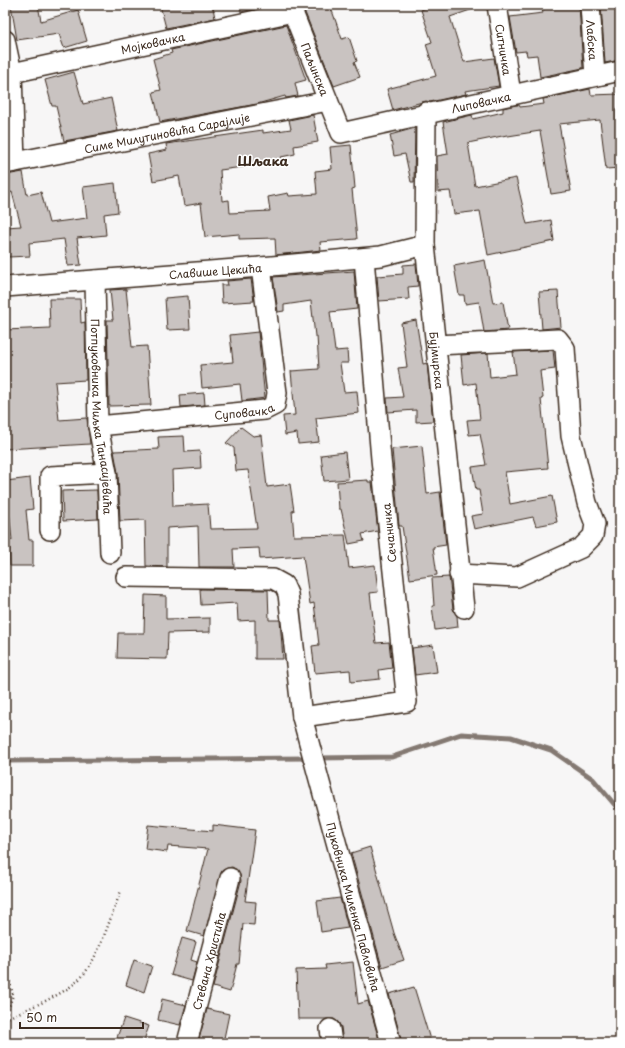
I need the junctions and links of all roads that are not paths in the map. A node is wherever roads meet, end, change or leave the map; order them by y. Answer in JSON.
{"nodes":[{"id":1,"x":497,"y":5,"type":"edge"},
{"id":2,"x":590,"y":5,"type":"edge"},
{"id":3,"x":291,"y":9,"type":"edge"},
{"id":4,"x":5,"y":40,"type":"edge"},
{"id":5,"x":620,"y":71,"type":"edge"},
{"id":6,"x":12,"y":73,"type":"junction"},
{"id":7,"x":595,"y":76,"type":"junction"},
{"id":8,"x":511,"y":94,"type":"junction"},
{"id":9,"x":328,"y":101,"type":"junction"},
{"id":10,"x":426,"y":112,"type":"junction"},
{"id":11,"x":341,"y":133,"type":"joint"},
{"id":12,"x":10,"y":163,"type":"edge"},
{"id":13,"x":425,"y":246,"type":"junction"},
{"id":14,"x":364,"y":258,"type":"junction"},
{"id":15,"x":260,"y":268,"type":"junction"},
{"id":16,"x":95,"y":280,"type":"junction"},
{"id":17,"x":5,"y":287,"type":"edge"},
{"id":18,"x":436,"y":345,"type":"junction"},
{"id":19,"x":98,"y":426,"type":"junction"},
{"id":20,"x":107,"y":473,"type":"junction"},
{"id":21,"x":50,"y":530,"type":"dead end"},
{"id":22,"x":110,"y":553,"type":"dead end"},
{"id":23,"x":459,"y":574,"type":"junction"},
{"id":24,"x":126,"y":577,"type":"dead end"},
{"id":25,"x":464,"y":608,"type":"dead end"},
{"id":26,"x":302,"y":717,"type":"junction"},
{"id":27,"x":230,"y":878,"type":"dead end"},
{"id":28,"x":187,"y":1043,"type":"edge"},
{"id":29,"x":391,"y":1043,"type":"edge"}],
"edges":[{"from":1,"to":8,"type":"street","name":"Ситничка"},
{"from":2,"to":7,"type":"street","name":"Лабска"},
{"from":3,"to":6,"type":"street","name":"Мојковачка"},
{"from":3,"to":9,"type":"street","name":"Паљинска"},
{"from":4,"to":6,"type":"street"},
{"from":5,"to":7,"type":"street","name":"Липовачка"},
{"from":6,"to":12,"type":"street"},
{"from":7,"to":8,"type":"street","name":"Липовачка"},
{"from":8,"to":10,"type":"street","name":"Липовачка"},
{"from":9,"to":11,"type":"street","name":"Паљинска"},
{"from":9,"to":12,"type":"street","name":"Симе Милутиновића Сарајлије"},
{"from":10,"to":11,"type":"street","name":"Липовачка"},
{"from":10,"to":13,"type":"street","name":"Бујмирска"},
{"from":13,"to":14,"type":"street","name":"Славише Цекића"},
{"from":13,"to":18,"type":"street","name":"Бујмирска"},
{"from":14,"to":15,"type":"street","name":"Славише Цекића"},
{"from":14,"to":26,"type":"street","name":"Сечаничка"},
{"from":15,"to":16,"type":"street","name":"Славише Цекића"},
{"from":15,"to":19,"type":"street","name":"Суповачка"},
{"from":16,"to":17,"type":"street","name":"Славише Цекића"},
{"from":16,"to":19,"type":"street","name":"Потпуковника Миљка Танасијевића"},
{"from":18,"to":23,"type":"street","name":"Бујмирска"},
{"from":18,"to":23,"type":"street"},
{"from":19,"to":20,"type":"street","name":"Потпуковника Миљка Танасијевића"},
{"from":20,"to":21,"type":"street"},
{"from":20,"to":22,"type":"street","name":"Потпуковника Миљка Танасијевића"},
{"from":23,"to":25,"type":"street","name":"Бујмирска"},
{"from":24,"to":26,"type":"street"},
{"from":26,"to":29,"type":"street","name":"Пуковника Миленка Павловића"},
{"from":27,"to":28,"type":"street","name":"Стевана Христића"}]}
